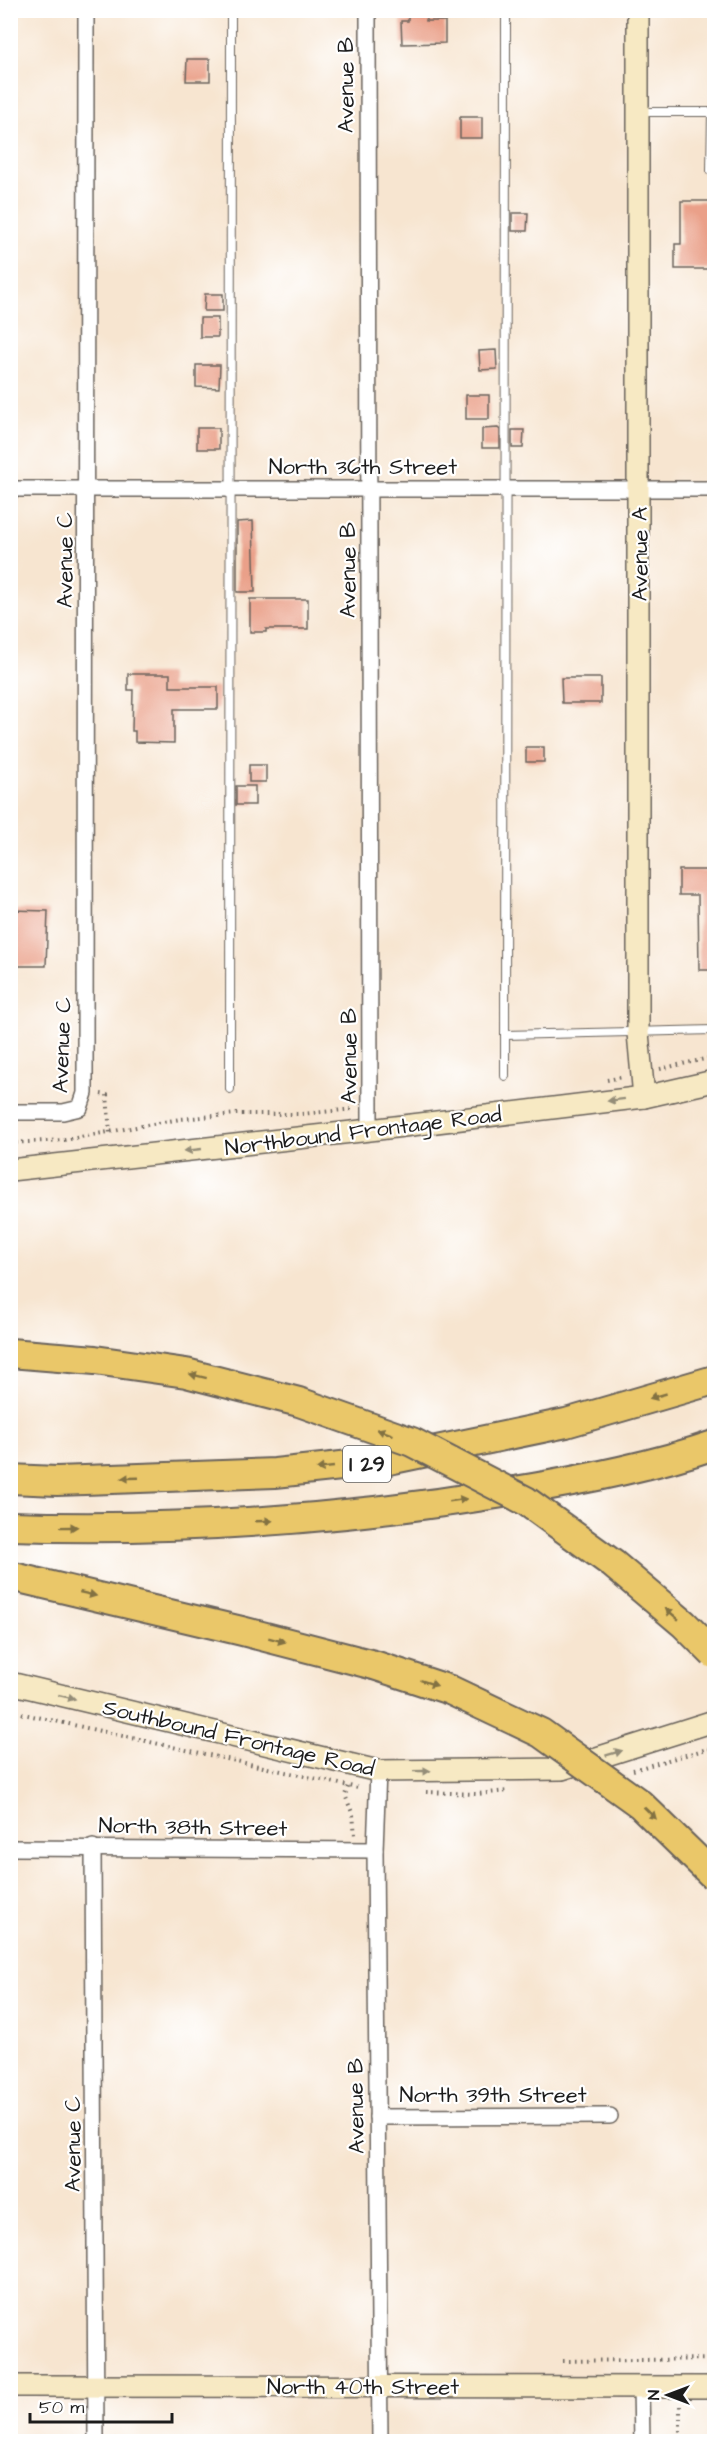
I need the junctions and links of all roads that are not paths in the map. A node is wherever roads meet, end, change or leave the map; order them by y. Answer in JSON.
{"nodes":[{"id":1,"x":86,"y":10,"type":"edge"},
{"id":2,"x":231,"y":10,"type":"edge"},
{"id":3,"x":368,"y":10,"type":"edge"},
{"id":4,"x":506,"y":10,"type":"edge"},
{"id":5,"x":638,"y":10,"type":"edge"},
{"id":6,"x":639,"y":112,"type":"junction"},
{"id":7,"x":713,"y":112,"type":"edge"},
{"id":8,"x":713,"y":171,"type":"edge"},
{"id":9,"x":10,"y":489,"type":"edge"},
{"id":10,"x":86,"y":489,"type":"junction"},
{"id":11,"x":231,"y":489,"type":"junction"},
{"id":12,"x":369,"y":489,"type":"junction"},
{"id":13,"x":507,"y":489,"type":"junction"},
{"id":14,"x":640,"y":489,"type":"junction"},
{"id":15,"x":714,"y":489,"type":"edge"},
{"id":16,"x":714,"y":1030,"type":"edge"},
{"id":17,"x":638,"y":1033,"type":"junction"},
{"id":18,"x":505,"y":1035,"type":"junction"},
{"id":19,"x":505,"y":1076,"type":"dead end"},
{"id":20,"x":714,"y":1081,"type":"edge"},
{"id":21,"x":230,"y":1089,"type":"dead end"},
{"id":22,"x":644,"y":1097,"type":"junction"},
{"id":23,"x":10,"y":1112,"type":"edge"},
{"id":24,"x":370,"y":1130,"type":"junction"},
{"id":25,"x":10,"y":1170,"type":"edge"},
{"id":26,"x":10,"y":1353,"type":"edge"},
{"id":27,"x":714,"y":1380,"type":"edge"},
{"id":28,"x":714,"y":1445,"type":"edge"},
{"id":29,"x":10,"y":1479,"type":"edge"},
{"id":30,"x":10,"y":1526,"type":"edge"},
{"id":31,"x":10,"y":1576,"type":"edge"},
{"id":32,"x":714,"y":1654,"type":"edge"},
{"id":33,"x":10,"y":1683,"type":"edge"},
{"id":34,"x":714,"y":1721,"type":"edge"},
{"id":35,"x":378,"y":1771,"type":"junction"},
{"id":36,"x":93,"y":1847,"type":"junction"},
{"id":37,"x":10,"y":1848,"type":"edge"},
{"id":38,"x":375,"y":1850,"type":"junction"},
{"id":39,"x":714,"y":1876,"type":"edge"},
{"id":40,"x":610,"y":2116,"type":"dead end"},
{"id":41,"x":377,"y":2117,"type":"junction"},
{"id":42,"x":10,"y":2386,"type":"edge"},
{"id":43,"x":380,"y":2386,"type":"junction"},
{"id":44,"x":641,"y":2386,"type":"junction"},
{"id":45,"x":95,"y":2387,"type":"junction"},
{"id":46,"x":714,"y":2387,"type":"edge"},
{"id":47,"x":96,"y":2442,"type":"edge"},
{"id":48,"x":380,"y":2442,"type":"edge"},
{"id":49,"x":642,"y":2442,"type":"edge"}],
"edges":[{"from":1,"to":10,"type":"street","name":"Avenue C"},
{"from":2,"to":11,"type":"lane"},
{"from":3,"to":12,"type":"street","name":"Avenue B"},
{"from":4,"to":13,"type":"lane"},
{"from":5,"to":6,"type":"street","name":"Avenue A"},
{"from":6,"to":7,"type":"lane"},
{"from":6,"to":14,"type":"street","name":"Avenue A"},
{"from":7,"to":8,"type":"lane"},
{"from":9,"to":10,"type":"street","name":"North 36th Street"},
{"from":10,"to":11,"type":"street","name":"North 36th Street"},
{"from":10,"to":23,"type":"street","name":"Avenue C"},
{"from":11,"to":12,"type":"street","name":"North 36th Street"},
{"from":11,"to":21,"type":"lane"},
{"from":12,"to":13,"type":"street","name":"North 36th Street"},
{"from":12,"to":24,"type":"street","name":"Avenue B"},
{"from":13,"to":14,"type":"street","name":"North 36th Street"},
{"from":13,"to":18,"type":"lane"},
{"from":14,"to":15,"type":"street","name":"North 36th Street"},
{"from":14,"to":17,"type":"street","name":"Avenue A"},
{"from":16,"to":17,"type":"lane"},
{"from":17,"to":18,"type":"lane"},
{"from":17,"to":22,"type":"street","name":"Avenue A"},
{"from":18,"to":19,"type":"lane"},
{"from":20,"to":22,"type":"street","name":"Northbound Frontage Road"},
{"from":22,"to":24,"type":"street","name":"Northbound Frontage Road","one_way":true},
{"from":24,"to":25,"type":"street","name":"Northbound Frontage Road","one_way":true},
{"from":32,"to":26,"type":"highway","one_way":true,"bridge":true},
{"from":27,"to":29,"type":"highway","number":"I 29","one_way":true},
{"from":30,"to":28,"type":"highway","number":"I 29","one_way":true},
{"from":31,"to":39,"type":"highway","one_way":true,"bridge":true},
{"from":33,"to":35,"type":"street","name":"Southbound Frontage Road","one_way":true},
{"from":35,"to":34,"type":"street","name":"Southbound Frontage Road","one_way":true},
{"from":35,"to":38,"type":"street","name":"Avenue B"},
{"from":36,"to":37,"type":"street","name":"North 38th Street"},
{"from":36,"to":38,"type":"street","name":"North 38th Street"},
{"from":36,"to":45,"type":"street","name":"Avenue C"},
{"from":38,"to":41,"type":"street","name":"Avenue B"},
{"from":40,"to":41,"type":"street","name":"North 39th Street"},
{"from":41,"to":43,"type":"street","name":"Avenue B"},
{"from":42,"to":45,"type":"street","name":"North 40th Street"},
{"from":43,"to":44,"type":"street","name":"North 40th Street"},
{"from":43,"to":45,"type":"street","name":"North 40th Street"},
{"from":43,"to":48,"type":"street","name":"Avenue B"},
{"from":44,"to":46,"type":"street","name":"North 40th Street"},
{"from":44,"to":49,"type":"street"},
{"from":45,"to":47,"type":"street","name":"Avenue C"}]}
